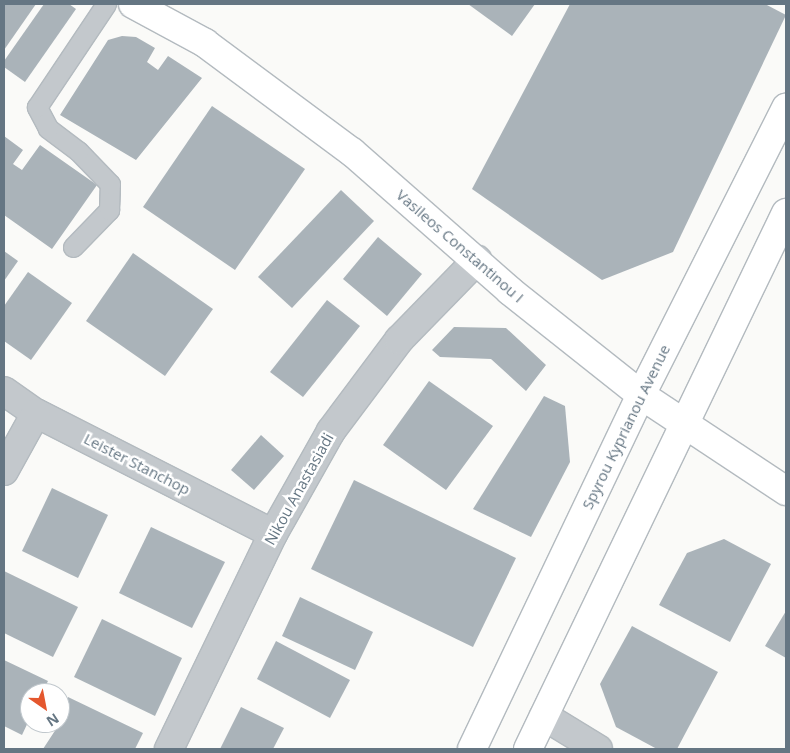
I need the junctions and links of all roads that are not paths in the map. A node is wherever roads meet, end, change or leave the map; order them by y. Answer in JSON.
{"nodes":[{"id":1,"x":106,"y":4,"type":"edge"},
{"id":2,"x":133,"y":4,"type":"edge"},
{"id":3,"x":786,"y":108,"type":"edge"},
{"id":4,"x":786,"y":212,"type":"edge"},
{"id":5,"x":74,"y":246,"type":"dead end"},
{"id":6,"x":476,"y":260,"type":"junction"},
{"id":7,"x":4,"y":391,"type":"edge"},
{"id":8,"x":640,"y":395,"type":"junction"},
{"id":9,"x":36,"y":413,"type":"junction"},
{"id":10,"x":687,"y":422,"type":"junction"},
{"id":11,"x":4,"y":471,"type":"edge"},
{"id":12,"x":786,"y":491,"type":"edge"},
{"id":13,"x":273,"y":534,"type":"junction"},
{"id":14,"x":544,"y":716,"type":"junction"},
{"id":15,"x":169,"y":749,"type":"edge"},
{"id":16,"x":472,"y":749,"type":"edge"},
{"id":17,"x":528,"y":749,"type":"edge"},
{"id":18,"x":598,"y":749,"type":"edge"}],
"edges":[{"from":1,"to":5,"type":"lane"},
{"from":2,"to":6,"type":"main road","name":"Vasileos Constantinou I"},
{"from":3,"to":8,"type":"main road","name":"Spyrou Kyprianou Avenue"},
{"from":4,"to":10,"type":"main road"},
{"from":6,"to":8,"type":"main road","name":"Vasileos Constantinou I"},
{"from":6,"to":13,"type":"street","name":"Nikou Anastasiadi"},
{"from":7,"to":9,"type":"street","name":"Leister Stanchop"},
{"from":8,"to":10,"type":"main road","name":"Vasileos Constantinou I"},
{"from":8,"to":16,"type":"main road","name":"Spyrou Kyprianou Avenue"},
{"from":9,"to":11,"type":"street"},
{"from":9,"to":13,"type":"street","name":"Leister Stanchop"},
{"from":10,"to":12,"type":"main road","name":"Vasileos Constantinou I"},
{"from":10,"to":14,"type":"main road"},
{"from":13,"to":15,"type":"street","name":"Nikou Anastasiadi"},
{"from":14,"to":17,"type":"main road"},
{"from":14,"to":18,"type":"street"}]}
